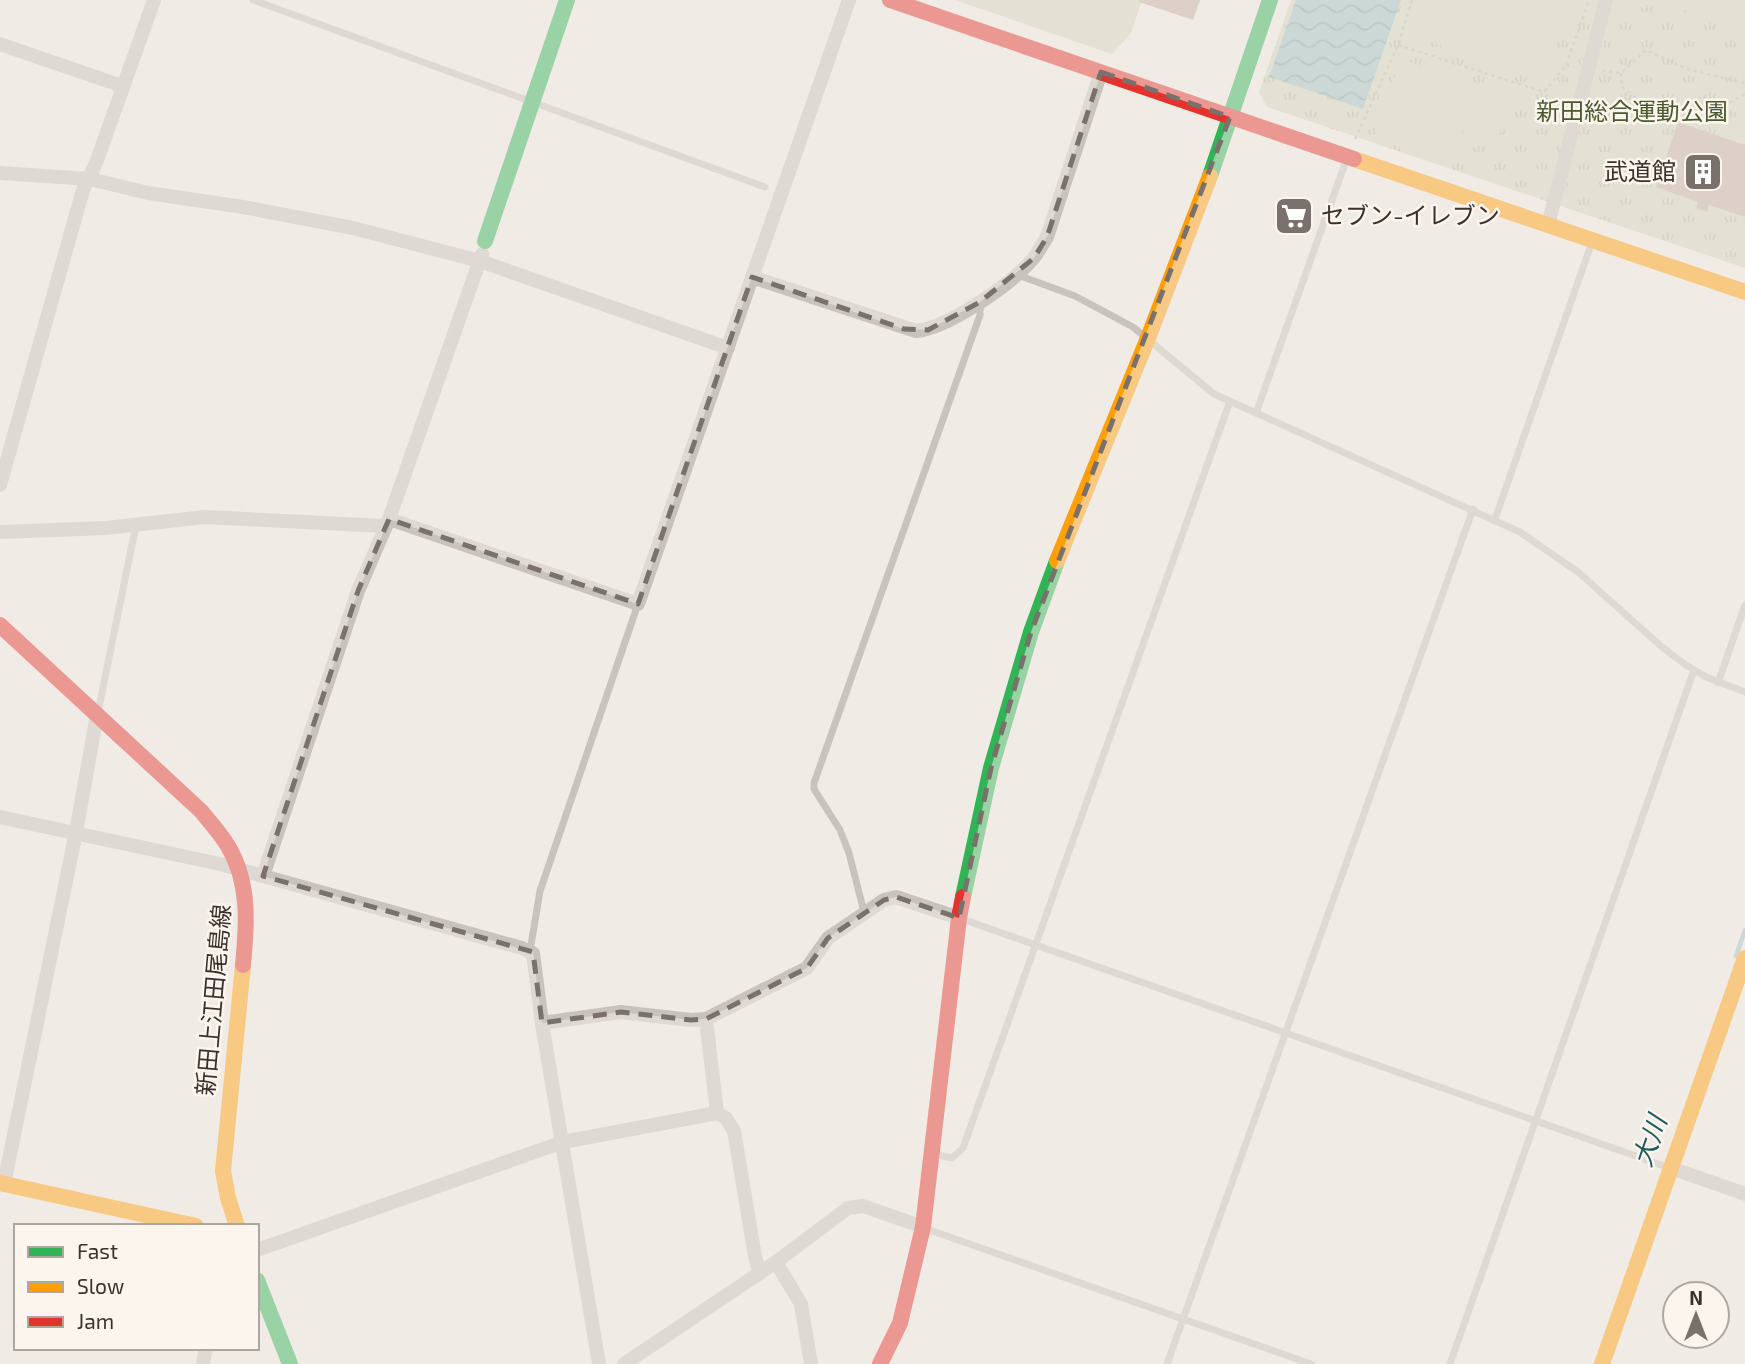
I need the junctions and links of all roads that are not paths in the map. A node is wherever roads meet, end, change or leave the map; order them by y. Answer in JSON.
{"nodes":[{"id":1,"x":153,"y":0,"type":"edge"},
{"id":2,"x":253,"y":0,"type":"edge"},
{"id":3,"x":567,"y":0,"type":"edge"},
{"id":4,"x":849,"y":0,"type":"edge"},
{"id":5,"x":890,"y":0,"type":"edge"},
{"id":6,"x":1270,"y":0,"type":"edge"},
{"id":7,"x":1606,"y":0,"type":"edge"},
{"id":8,"x":0,"y":44,"type":"edge"},
{"id":9,"x":1101,"y":72,"type":"junction"},
{"id":10,"x":122,"y":86,"type":"junction"},
{"id":11,"x":532,"y":101,"type":"junction"},
{"id":12,"x":1230,"y":117,"type":"junction"},
{"id":13,"x":1347,"y":157,"type":"junction"},
{"id":14,"x":0,"y":173,"type":"edge"},
{"id":15,"x":90,"y":179,"type":"junction"},
{"id":16,"x":765,"y":187,"type":"dead end"},
{"id":17,"x":1548,"y":225,"type":"junction"},
{"id":18,"x":1593,"y":239,"type":"junction"},
{"id":19,"x":485,"y":241,"type":"joint"},
{"id":20,"x":480,"y":261,"type":"junction"},
{"id":21,"x":1017,"y":275,"type":"junction"},
{"id":22,"x":752,"y":277,"type":"junction"},
{"id":23,"x":1745,"y":292,"type":"edge"},
{"id":24,"x":980,"y":302,"type":"junction"},
{"id":25,"x":1148,"y":338,"type":"junction"},
{"id":26,"x":728,"y":348,"type":"junction"},
{"id":27,"x":1230,"y":401,"type":"junction"},
{"id":28,"x":1256,"y":413,"type":"junction"},
{"id":29,"x":0,"y":485,"type":"edge"},
{"id":30,"x":1473,"y":509,"type":"junction"},
{"id":31,"x":1495,"y":519,"type":"junction"},
{"id":32,"x":387,"y":522,"type":"junction"},
{"id":33,"x":137,"y":524,"type":"junction"},
{"id":34,"x":0,"y":532,"type":"edge"},
{"id":35,"x":638,"y":604,"type":"junction"},
{"id":36,"x":1745,"y":605,"type":"edge"},
{"id":37,"x":0,"y":625,"type":"edge"},
{"id":38,"x":1694,"y":670,"type":"junction"},
{"id":39,"x":1718,"y":683,"type":"junction"},
{"id":40,"x":1745,"y":692,"type":"edge"},
{"id":41,"x":97,"y":715,"type":"junction"},
{"id":42,"x":0,"y":817,"type":"edge"},
{"id":43,"x":76,"y":832,"type":"junction"},
{"id":44,"x":240,"y":871,"type":"junction"},
{"id":45,"x":263,"y":876,"type":"junction"},
{"id":46,"x":864,"y":912,"type":"junction"},
{"id":47,"x":959,"y":918,"type":"junction"},
{"id":48,"x":1035,"y":947,"type":"junction"},
{"id":49,"x":530,"y":951,"type":"junction"},
{"id":50,"x":1745,"y":958,"type":"edge"},
{"id":51,"x":706,"y":1019,"type":"junction"},
{"id":52,"x":542,"y":1023,"type":"junction"},
{"id":53,"x":1284,"y":1033,"type":"junction"},
{"id":54,"x":717,"y":1113,"type":"junction"},
{"id":55,"x":1536,"y":1121,"type":"junction"},
{"id":56,"x":563,"y":1142,"type":"junction"},
{"id":57,"x":933,"y":1153,"type":"junction"},
{"id":58,"x":1671,"y":1168,"type":"junction"},
{"id":59,"x":2,"y":1183,"type":"edge"},
{"id":60,"x":1745,"y":1194,"type":"edge"},
{"id":61,"x":187,"y":1224,"type":"edge"},
{"id":62,"x":236,"y":1224,"type":"edge"},
{"id":63,"x":923,"y":1227,"type":"junction"},
{"id":64,"x":259,"y":1249,"type":"edge"},
{"id":65,"x":776,"y":1262,"type":"junction"},
{"id":66,"x":760,"y":1273,"type":"junction"},
{"id":67,"x":259,"y":1285,"type":"edge"},
{"id":68,"x":1182,"y":1320,"type":"junction"},
{"id":69,"x":290,"y":1364,"type":"edge"},
{"id":70,"x":599,"y":1364,"type":"edge"},
{"id":71,"x":624,"y":1364,"type":"edge"},
{"id":72,"x":811,"y":1364,"type":"edge"},
{"id":73,"x":880,"y":1364,"type":"edge"},
{"id":74,"x":1167,"y":1364,"type":"edge"},
{"id":75,"x":1311,"y":1364,"type":"edge"},
{"id":76,"x":1450,"y":1364,"type":"edge"},
{"id":77,"x":1602,"y":1364,"type":"edge"}],
"edges":[{"from":1,"to":10,"type":"street"},
{"from":2,"to":11,"type":"lane"},
{"from":3,"to":11,"type":"street"},
{"from":4,"to":22,"type":"street"},
{"from":5,"to":9,"type":"street"},
{"from":6,"to":12,"type":"street"},
{"from":7,"to":17,"type":"street"},
{"from":8,"to":10,"type":"street"},
{"from":9,"to":12,"type":"street"},
{"from":9,"to":21,"type":"street"},
{"from":10,"to":15,"type":"street"},
{"from":11,"to":16,"type":"lane"},
{"from":11,"to":19,"type":"street"},
{"from":12,"to":13,"type":"street"},
{"from":12,"to":25,"type":"street"},
{"from":13,"to":17,"type":"street"},
{"from":13,"to":28,"type":"lane"},
{"from":14,"to":15,"type":"street"},
{"from":15,"to":20,"type":"street"},
{"from":15,"to":29,"type":"street"},
{"from":17,"to":18,"type":"street"},
{"from":18,"to":23,"type":"street"},
{"from":18,"to":31,"type":"lane"},
{"from":19,"to":20,"type":"street"},
{"from":20,"to":26,"type":"street"},
{"from":20,"to":32,"type":"street"},
{"from":21,"to":24,"type":"street"},
{"from":21,"to":25,"type":"lane"},
{"from":22,"to":24,"type":"street"},
{"from":22,"to":26,"type":"street"},
{"from":24,"to":46,"type":"lane"},
{"from":25,"to":27,"type":"lane"},
{"from":25,"to":47,"type":"street"},
{"from":26,"to":35,"type":"street"},
{"from":27,"to":28,"type":"lane"},
{"from":27,"to":48,"type":"lane"},
{"from":28,"to":30,"type":"lane"},
{"from":30,"to":31,"type":"lane"},
{"from":30,"to":53,"type":"lane"},
{"from":31,"to":38,"type":"lane"},
{"from":32,"to":33,"type":"street"},
{"from":32,"to":35,"type":"street"},
{"from":32,"to":45,"type":"street"},
{"from":33,"to":34,"type":"street"},
{"from":33,"to":41,"type":"lane"},
{"from":35,"to":49,"type":"lane"},
{"from":36,"to":39,"type":"lane"},
{"from":37,"to":41,"type":"street","name":"新田上江田尾島線"},
{"from":38,"to":39,"type":"lane"},
{"from":38,"to":55,"type":"lane"},
{"from":39,"to":40,"type":"lane"},
{"from":41,"to":43,"type":"street"},
{"from":41,"to":44,"type":"street","name":"新田上江田尾島線"},
{"from":42,"to":43,"type":"street"},
{"from":43,"to":44,"type":"street"},
{"from":43,"to":59,"type":"street"},
{"from":44,"to":45,"type":"street"},
{"from":44,"to":62,"type":"street","name":"新田上江田尾島線"},
{"from":45,"to":49,"type":"street"},
{"from":46,"to":47,"type":"street"},
{"from":46,"to":51,"type":"street"},
{"from":47,"to":48,"type":"lane"},
{"from":47,"to":57,"type":"street"},
{"from":48,"to":53,"type":"lane"},
{"from":48,"to":57,"type":"lane"},
{"from":49,"to":52,"type":"street"},
{"from":50,"to":58,"type":"street"},
{"from":51,"to":52,"type":"street"},
{"from":51,"to":54,"type":"street"},
{"from":52,"to":56,"type":"street"},
{"from":53,"to":55,"type":"lane"},
{"from":53,"to":68,"type":"lane"},
{"from":54,"to":56,"type":"street"},
{"from":54,"to":66,"type":"street"},
{"from":55,"to":58,"type":"lane"},
{"from":55,"to":76,"type":"lane"},
{"from":56,"to":64,"type":"street"},
{"from":56,"to":70,"type":"street"},
{"from":57,"to":63,"type":"street"},
{"from":58,"to":60,"type":"street"},
{"from":58,"to":77,"type":"street"},
{"from":59,"to":61,"type":"street"},
{"from":63,"to":65,"type":"street"},
{"from":63,"to":68,"type":"lane"},
{"from":63,"to":73,"type":"street"},
{"from":65,"to":66,"type":"street"},
{"from":65,"to":72,"type":"street"},
{"from":66,"to":71,"type":"street"},
{"from":67,"to":69,"type":"street"},
{"from":68,"to":74,"type":"lane"},
{"from":68,"to":75,"type":"lane"}]}
